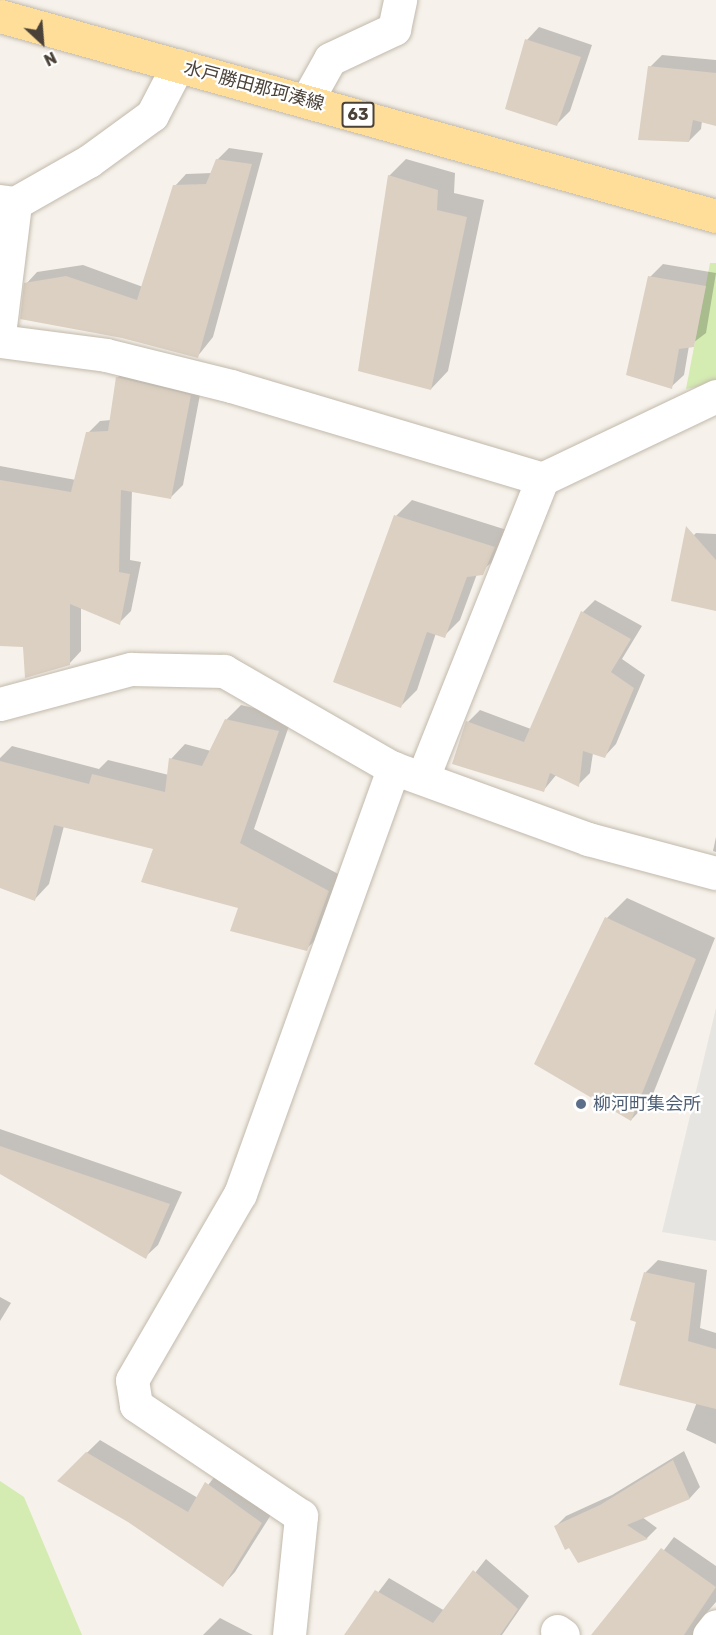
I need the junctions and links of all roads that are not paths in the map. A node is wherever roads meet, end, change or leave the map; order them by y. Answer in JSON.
{"nodes":[{"id":1,"x":400,"y":0,"type":"edge"},
{"id":2,"x":0,"y":16,"type":"edge"},
{"id":3,"x":178,"y":65,"type":"junction"},
{"id":4,"x":307,"y":100,"type":"junction"},
{"id":5,"x":8,"y":202,"type":"edge"},
{"id":6,"x":716,"y":216,"type":"edge"},
{"id":7,"x":0,"y":326,"type":"edge"},
{"id":8,"x":0,"y":341,"type":"edge"},
{"id":9,"x":716,"y":396,"type":"edge"},
{"id":10,"x":542,"y":479,"type":"junction"},
{"id":11,"x":0,"y":704,"type":"edge"},
{"id":12,"x":408,"y":773,"type":"junction"},
{"id":13,"x":716,"y":873,"type":"edge"},
{"id":14,"x":716,"y":1626,"type":"edge"},
{"id":15,"x":289,"y":1635,"type":"edge"},
{"id":16,"x":709,"y":1635,"type":"edge"}],
"edges":[{"from":1,"to":4,"type":"street"},
{"from":2,"to":3,"type":"main road","name":"水戸勝田那珂湊線","number":"63"},
{"from":3,"to":4,"type":"main road","name":"水戸勝田那珂湊線","number":"63"},
{"from":3,"to":5,"type":"street"},
{"from":4,"to":6,"type":"main road","name":"水戸勝田那珂湊線","number":"63"},
{"from":5,"to":7,"type":"street"},
{"from":8,"to":10,"type":"street"},
{"from":9,"to":10,"type":"street"},
{"from":10,"to":12,"type":"street"},
{"from":11,"to":12,"type":"street"},
{"from":12,"to":13,"type":"street"},
{"from":12,"to":15,"type":"street"},
{"from":14,"to":16,"type":"street"}]}
